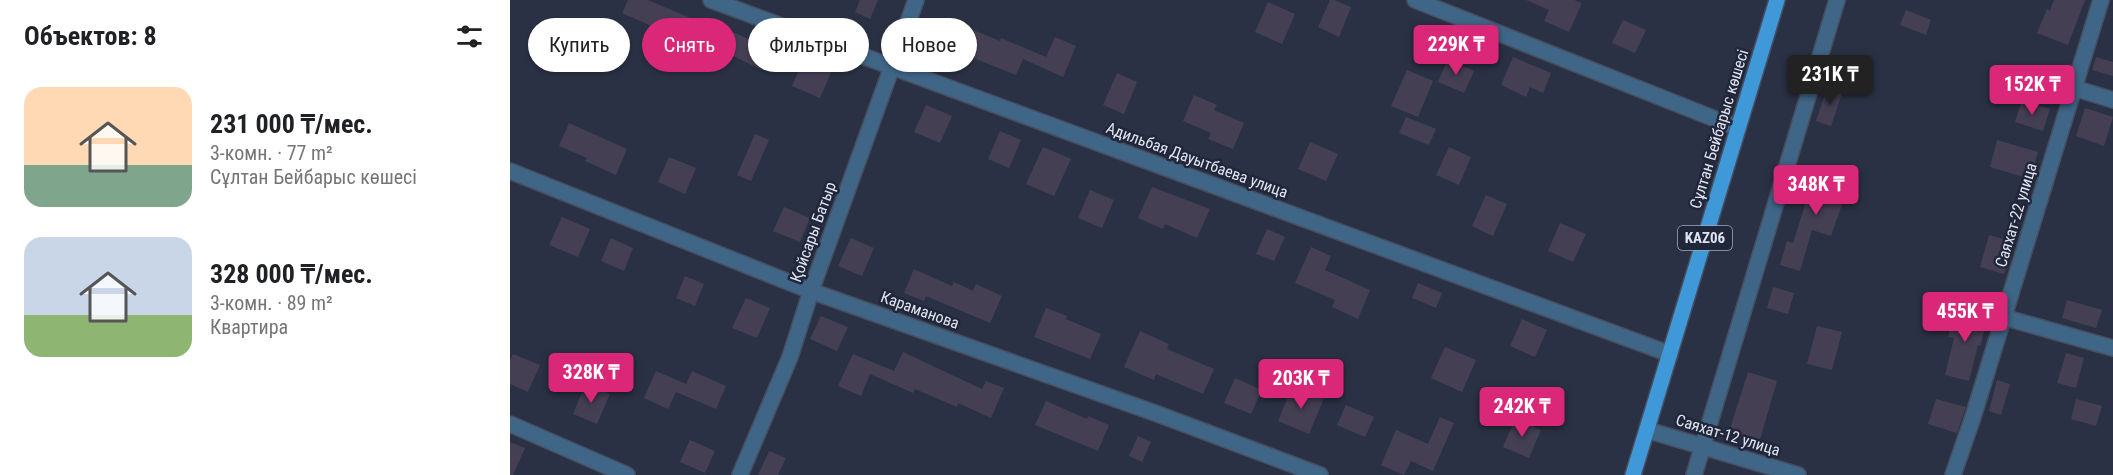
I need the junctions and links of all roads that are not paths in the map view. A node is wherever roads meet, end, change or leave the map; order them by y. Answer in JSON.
{"nodes":[{"id":1,"x":711,"y":0,"type":"edge"},
{"id":2,"x":916,"y":0,"type":"edge"},
{"id":3,"x":1415,"y":0,"type":"edge"},
{"id":4,"x":1777,"y":0,"type":"edge"},
{"id":5,"x":1837,"y":0,"type":"edge"},
{"id":6,"x":2101,"y":0,"type":"edge"},
{"id":7,"x":909,"y":18,"type":"edge"},
{"id":8,"x":881,"y":63,"type":"edge"},
{"id":9,"x":889,"y":72,"type":"edge"},
{"id":10,"x":905,"y":72,"type":"edge"},
{"id":11,"x":2074,"y":88,"type":"junction"},
{"id":12,"x":2113,"y":100,"type":"edge"},
{"id":13,"x":1738,"y":128,"type":"junction"},
{"id":14,"x":510,"y":171,"type":"edge"},
{"id":15,"x":811,"y":291,"type":"junction"},
{"id":16,"x":2003,"y":317,"type":"junction"},
{"id":17,"x":2113,"y":348,"type":"edge"},
{"id":18,"x":1670,"y":354,"type":"junction"},
{"id":19,"x":510,"y":424,"type":"edge"},
{"id":20,"x":1647,"y":430,"type":"junction"},
{"id":21,"x":1702,"y":447,"type":"junction"},
{"id":22,"x":627,"y":475,"type":"edge"},
{"id":23,"x":740,"y":475,"type":"edge"},
{"id":24,"x":1320,"y":475,"type":"edge"},
{"id":25,"x":1633,"y":475,"type":"edge"},
{"id":26,"x":1694,"y":475,"type":"edge"},
{"id":27,"x":1798,"y":475,"type":"edge"},
{"id":28,"x":1953,"y":475,"type":"edge"}],
"edges":[{"from":1,"to":8,"type":"street","name":"Адильбая Дауытбаева улица"},
{"from":2,"to":7,"type":"street","name":"Қойсары Батыр"},
{"from":3,"to":13,"type":"street"},
{"from":4,"to":13,"type":"main road","name":"Сұлтан Бейбарыс көшесі","number":"KAZ06"},
{"from":5,"to":21,"type":"street"},
{"from":6,"to":11,"type":"street","name":"Саяхат-22 улица"},
{"from":9,"to":15,"type":"street","name":"Қойсары Батыр"},
{"from":10,"to":18,"type":"street","name":"Адильбая Дауытбаева улица"},
{"from":11,"to":12,"type":"street"},
{"from":11,"to":16,"type":"street","name":"Саяхат-22 улица"},
{"from":13,"to":18,"type":"main road","name":"Сұлтан Бейбарыс көшесі","number":"KAZ06"},
{"from":14,"to":15,"type":"street","name":"Караманова"},
{"from":15,"to":23,"type":"street","name":"Қойсары Батыр"},
{"from":15,"to":24,"type":"street","name":"Караманова"},
{"from":16,"to":17,"type":"street"},
{"from":16,"to":28,"type":"street","name":"Саяхат-22 улица"},
{"from":18,"to":20,"type":"main road","name":"Сұлтан Бейбарыс көшесі","number":"KAZ06"},
{"from":19,"to":22,"type":"street"},
{"from":20,"to":21,"type":"street","name":"Саяхат-12 улица"},
{"from":20,"to":25,"type":"main road","name":"Сұлтан Бейбарыс көшесі","number":"KAZ06"},
{"from":21,"to":26,"type":"street"},
{"from":21,"to":27,"type":"street","name":"Саяхат-12 улица"}]}
